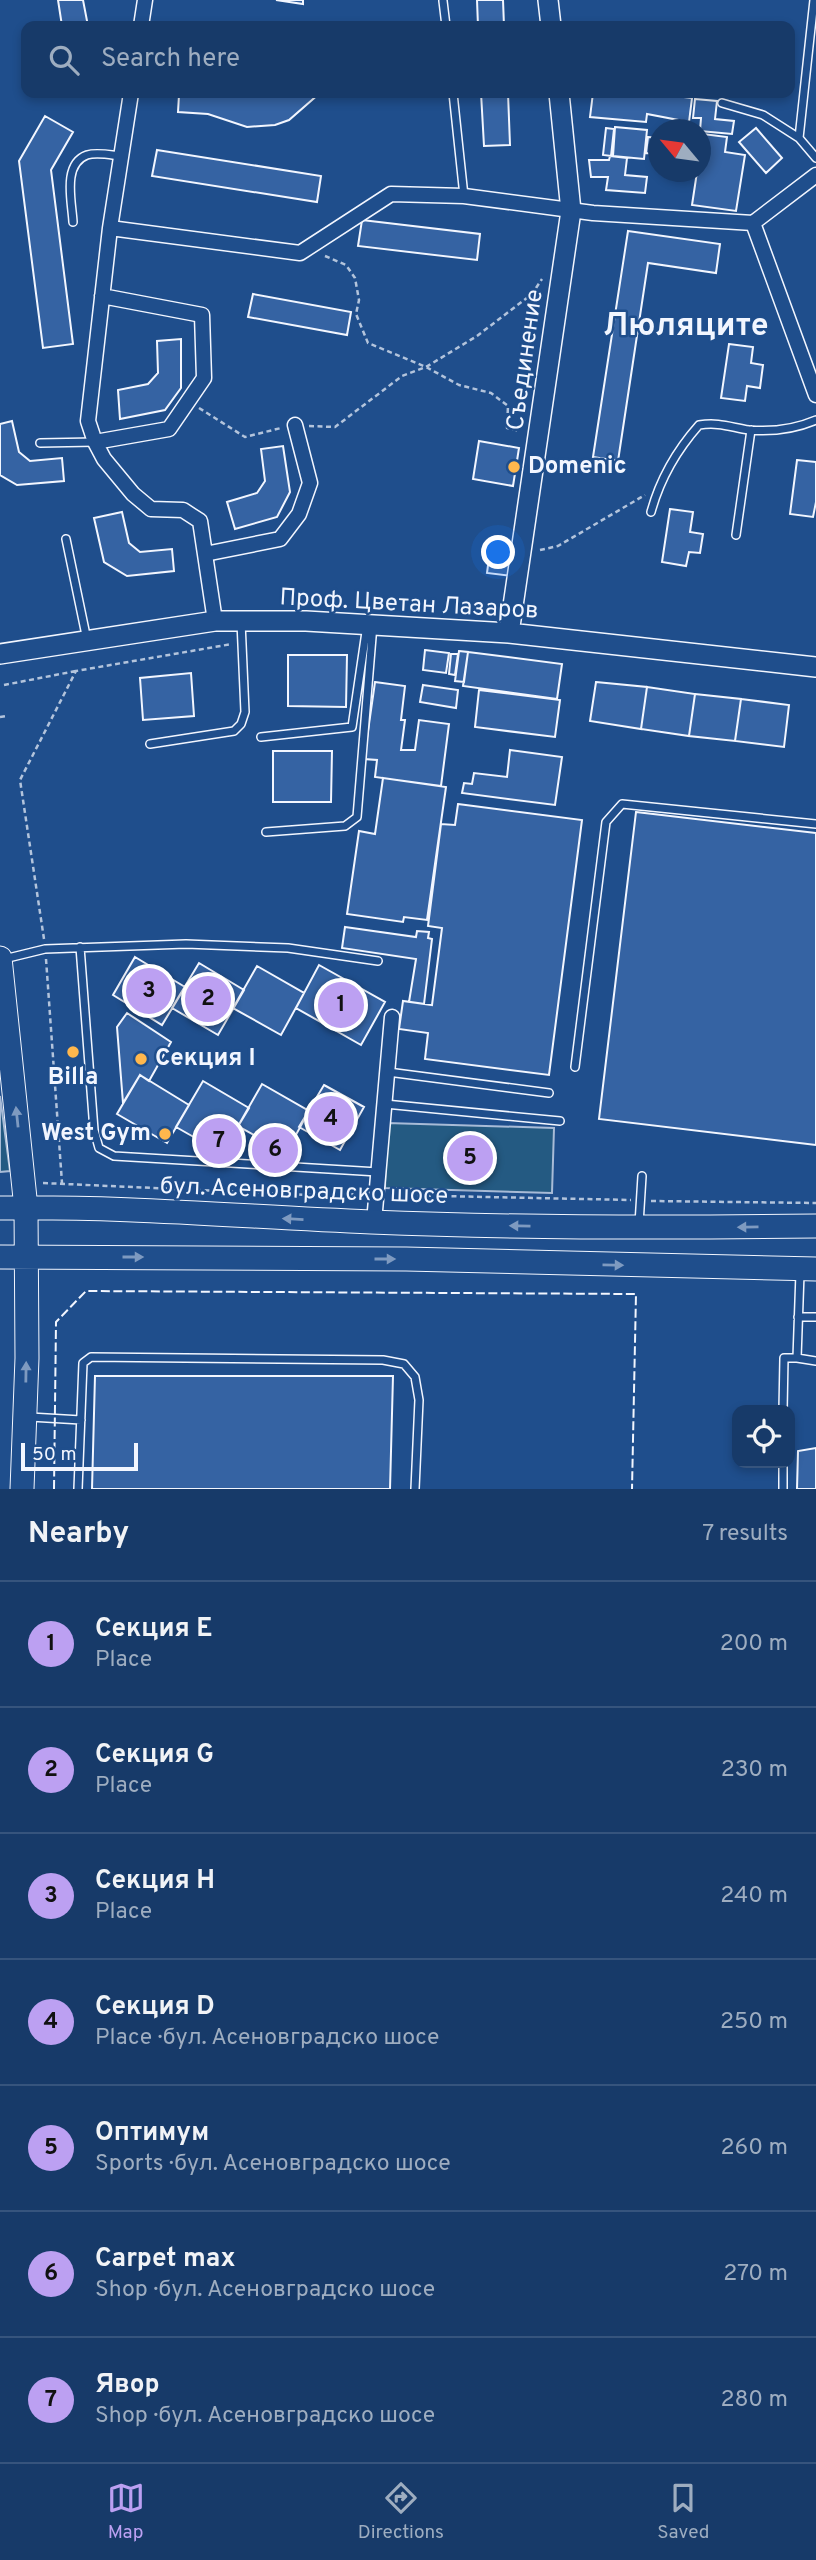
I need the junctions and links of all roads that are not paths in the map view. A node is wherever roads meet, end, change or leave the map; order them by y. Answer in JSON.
{"nodes":[{"id":1,"x":145,"y":0,"type":"edge"},
{"id":2,"x":548,"y":0,"type":"edge"},
{"id":3,"x":814,"y":0,"type":"edge"},
{"id":4,"x":443,"y":1,"type":"edge"},
{"id":5,"x":142,"y":21,"type":"edge"},
{"id":6,"x":445,"y":21,"type":"edge"},
{"id":7,"x":550,"y":21,"type":"edge"},
{"id":8,"x":812,"y":52,"type":"edge"},
{"id":9,"x":130,"y":98,"type":"edge"},
{"id":10,"x":454,"y":98,"type":"edge"},
{"id":11,"x":560,"y":98,"type":"edge"},
{"id":12,"x":722,"y":103,"type":"dead end"},
{"id":13,"x":799,"y":138,"type":"junction"},
{"id":14,"x":122,"y":156,"type":"junction"},
{"id":15,"x":816,"y":158,"type":"edge"},
{"id":16,"x":816,"y":175,"type":"edge"},
{"id":17,"x":464,"y":196,"type":"junction"},
{"id":18,"x":571,"y":211,"type":"junction"},
{"id":19,"x":73,"y":222,"type":"dead end"},
{"id":20,"x":753,"y":223,"type":"junction"},
{"id":21,"x":110,"y":228,"type":"junction"},
{"id":22,"x":102,"y":296,"type":"junction"},
{"id":23,"x":816,"y":395,"type":"edge"},
{"id":24,"x":816,"y":421,"type":"edge"},
{"id":25,"x":295,"y":425,"type":"road end"},
{"id":26,"x":751,"y":430,"type":"junction"},
{"id":27,"x":94,"y":442,"type":"junction"},
{"id":28,"x":40,"y":443,"type":"dead end"},
{"id":29,"x":651,"y":512,"type":"dead end"},
{"id":30,"x":736,"y":535,"type":"dead end"},
{"id":31,"x":66,"y":539,"type":"dead end"},
{"id":32,"x":205,"y":554,"type":"junction"},
{"id":33,"x":215,"y":621,"type":"junction"},
{"id":34,"x":241,"y":622,"type":"junction"},
{"id":35,"x":370,"y":624,"type":"junction"},
{"id":36,"x":509,"y":633,"type":"junction"},
{"id":37,"x":87,"y":641,"type":"junction"},
{"id":38,"x":0,"y":654,"type":"edge"},
{"id":39,"x":816,"y":667,"type":"edge"},
{"id":40,"x":261,"y":737,"type":"dead end"},
{"id":41,"x":150,"y":744,"type":"dead end"},
{"id":42,"x":816,"y":824,"type":"edge"},
{"id":43,"x":266,"y":832,"type":"dead end"},
{"id":44,"x":80,"y":947,"type":"junction"},
{"id":45,"x":0,"y":959,"type":"edge"},
{"id":46,"x":378,"y":961,"type":"dead end"},
{"id":47,"x":392,"y":1017,"type":"dead end"},
{"id":48,"x":575,"y":1067,"type":"dead end"},
{"id":49,"x":387,"y":1072,"type":"junction"},
{"id":50,"x":548,"y":1093,"type":"dead end"},
{"id":51,"x":384,"y":1104,"type":"junction"},
{"id":52,"x":560,"y":1121,"type":"dead end"},
{"id":53,"x":378,"y":1172,"type":"junction"},
{"id":54,"x":642,"y":1177,"type":"dead end"},
{"id":55,"x":0,"y":1208,"type":"edge"},
{"id":56,"x":26,"y":1208,"type":"junction"},
{"id":57,"x":374,"y":1222,"type":"junction"},
{"id":58,"x":816,"y":1226,"type":"edge"},
{"id":59,"x":639,"y":1228,"type":"junction"},
{"id":60,"x":0,"y":1257,"type":"edge"},
{"id":61,"x":26,"y":1257,"type":"junction"},
{"id":62,"x":808,"y":1269,"type":"edge"},
{"id":63,"x":798,"y":1317,"type":"junction"},
{"id":64,"x":816,"y":1317,"type":"edge"},
{"id":65,"x":797,"y":1358,"type":"junction"},
{"id":66,"x":816,"y":1361,"type":"edge"},
{"id":67,"x":783,"y":1405,"type":"edge"},
{"id":68,"x":26,"y":1417,"type":"junction"},
{"id":69,"x":81,"y":1420,"type":"junction"},
{"id":70,"x":783,"y":1468,"type":"edge"},
{"id":71,"x":22,"y":1489,"type":"edge"},
{"id":72,"x":78,"y":1489,"type":"edge"},
{"id":73,"x":415,"y":1489,"type":"edge"},
{"id":74,"x":783,"y":1489,"type":"edge"}],
"edges":[{"from":1,"to":5,"type":"street"},
{"from":2,"to":7,"type":"street"},
{"from":3,"to":8,"type":"lane"},
{"from":4,"to":6,"type":"lane"},
{"from":8,"to":13,"type":"lane"},
{"from":9,"to":14,"type":"street"},
{"from":10,"to":17,"type":"lane"},
{"from":11,"to":18,"type":"street","name":"Съединение"},
{"from":12,"to":13,"type":"lane"},
{"from":13,"to":15,"type":"lane"},
{"from":14,"to":19,"type":"lane"},
{"from":14,"to":21,"type":"street"},
{"from":16,"to":20,"type":"street"},
{"from":17,"to":18,"type":"street"},
{"from":17,"to":21,"type":"street"},
{"from":18,"to":20,"type":"street"},
{"from":18,"to":36,"type":"street","name":"Съединение"},
{"from":20,"to":23,"type":"street"},
{"from":21,"to":22,"type":"street"},
{"from":22,"to":27,"type":"street"},
{"from":22,"to":27,"type":"street"},
{"from":24,"to":26,"type":"lane"},
{"from":25,"to":32,"type":"street"},
{"from":26,"to":29,"type":"lane"},
{"from":26,"to":30,"type":"lane"},
{"from":27,"to":28,"type":"lane"},
{"from":27,"to":32,"type":"street"},
{"from":31,"to":37,"type":"lane"},
{"from":32,"to":33,"type":"street"},
{"from":33,"to":34,"type":"street","name":"Проф. Цветан Лазаров"},
{"from":33,"to":37,"type":"street","name":"Проф. Цветан Лазаров"},
{"from":34,"to":35,"type":"street","name":"Проф. Цветан Лазаров"},
{"from":34,"to":41,"type":"lane"},
{"from":35,"to":36,"type":"street","name":"Проф. Цветан Лазаров"},
{"from":35,"to":40,"type":"lane"},
{"from":35,"to":43,"type":"lane"},
{"from":36,"to":39,"type":"street","name":"Проф. Цветан Лазаров"},
{"from":37,"to":38,"type":"street","name":"Проф. Цветан Лазаров"},
{"from":42,"to":48,"type":"lane"},
{"from":44,"to":45,"type":"lane"},
{"from":44,"to":46,"type":"lane"},
{"from":44,"to":53,"type":"lane"},
{"from":56,"to":45,"type":"main road","one_way":true},
{"from":47,"to":49,"type":"street"},
{"from":49,"to":50,"type":"lane"},
{"from":49,"to":51,"type":"street"},
{"from":51,"to":52,"type":"lane"},
{"from":51,"to":53,"type":"street"},
{"from":53,"to":57,"type":"street"},
{"from":54,"to":59,"type":"lane"},
{"from":55,"to":56,"type":"main road","name":"бул. Асеновградско шосе"},
{"from":57,"to":56,"type":"main road","name":"бул. Асеновградско шосе","one_way":true},
{"from":56,"to":61,"type":"main road"},
{"from":59,"to":57,"type":"main road","name":"бул. Асеновградско шосе","one_way":true},
{"from":58,"to":59,"type":"main road","name":"бул. Асеновградско шосе","one_way":true},
{"from":60,"to":61,"type":"main road"},
{"from":61,"to":62,"type":"main road","one_way":true},
{"from":68,"to":61,"type":"main road","one_way":true},
{"from":62,"to":63,"type":"lane"},
{"from":63,"to":64,"type":"lane"},
{"from":63,"to":65,"type":"lane"},
{"from":65,"to":66,"type":"lane"},
{"from":65,"to":67,"type":"lane"},
{"from":68,"to":69,"type":"lane"},
{"from":68,"to":71,"type":"main road"},
{"from":69,"to":72,"type":"lane"},
{"from":69,"to":73,"type":"lane"},
{"from":70,"to":74,"type":"lane"}]}
